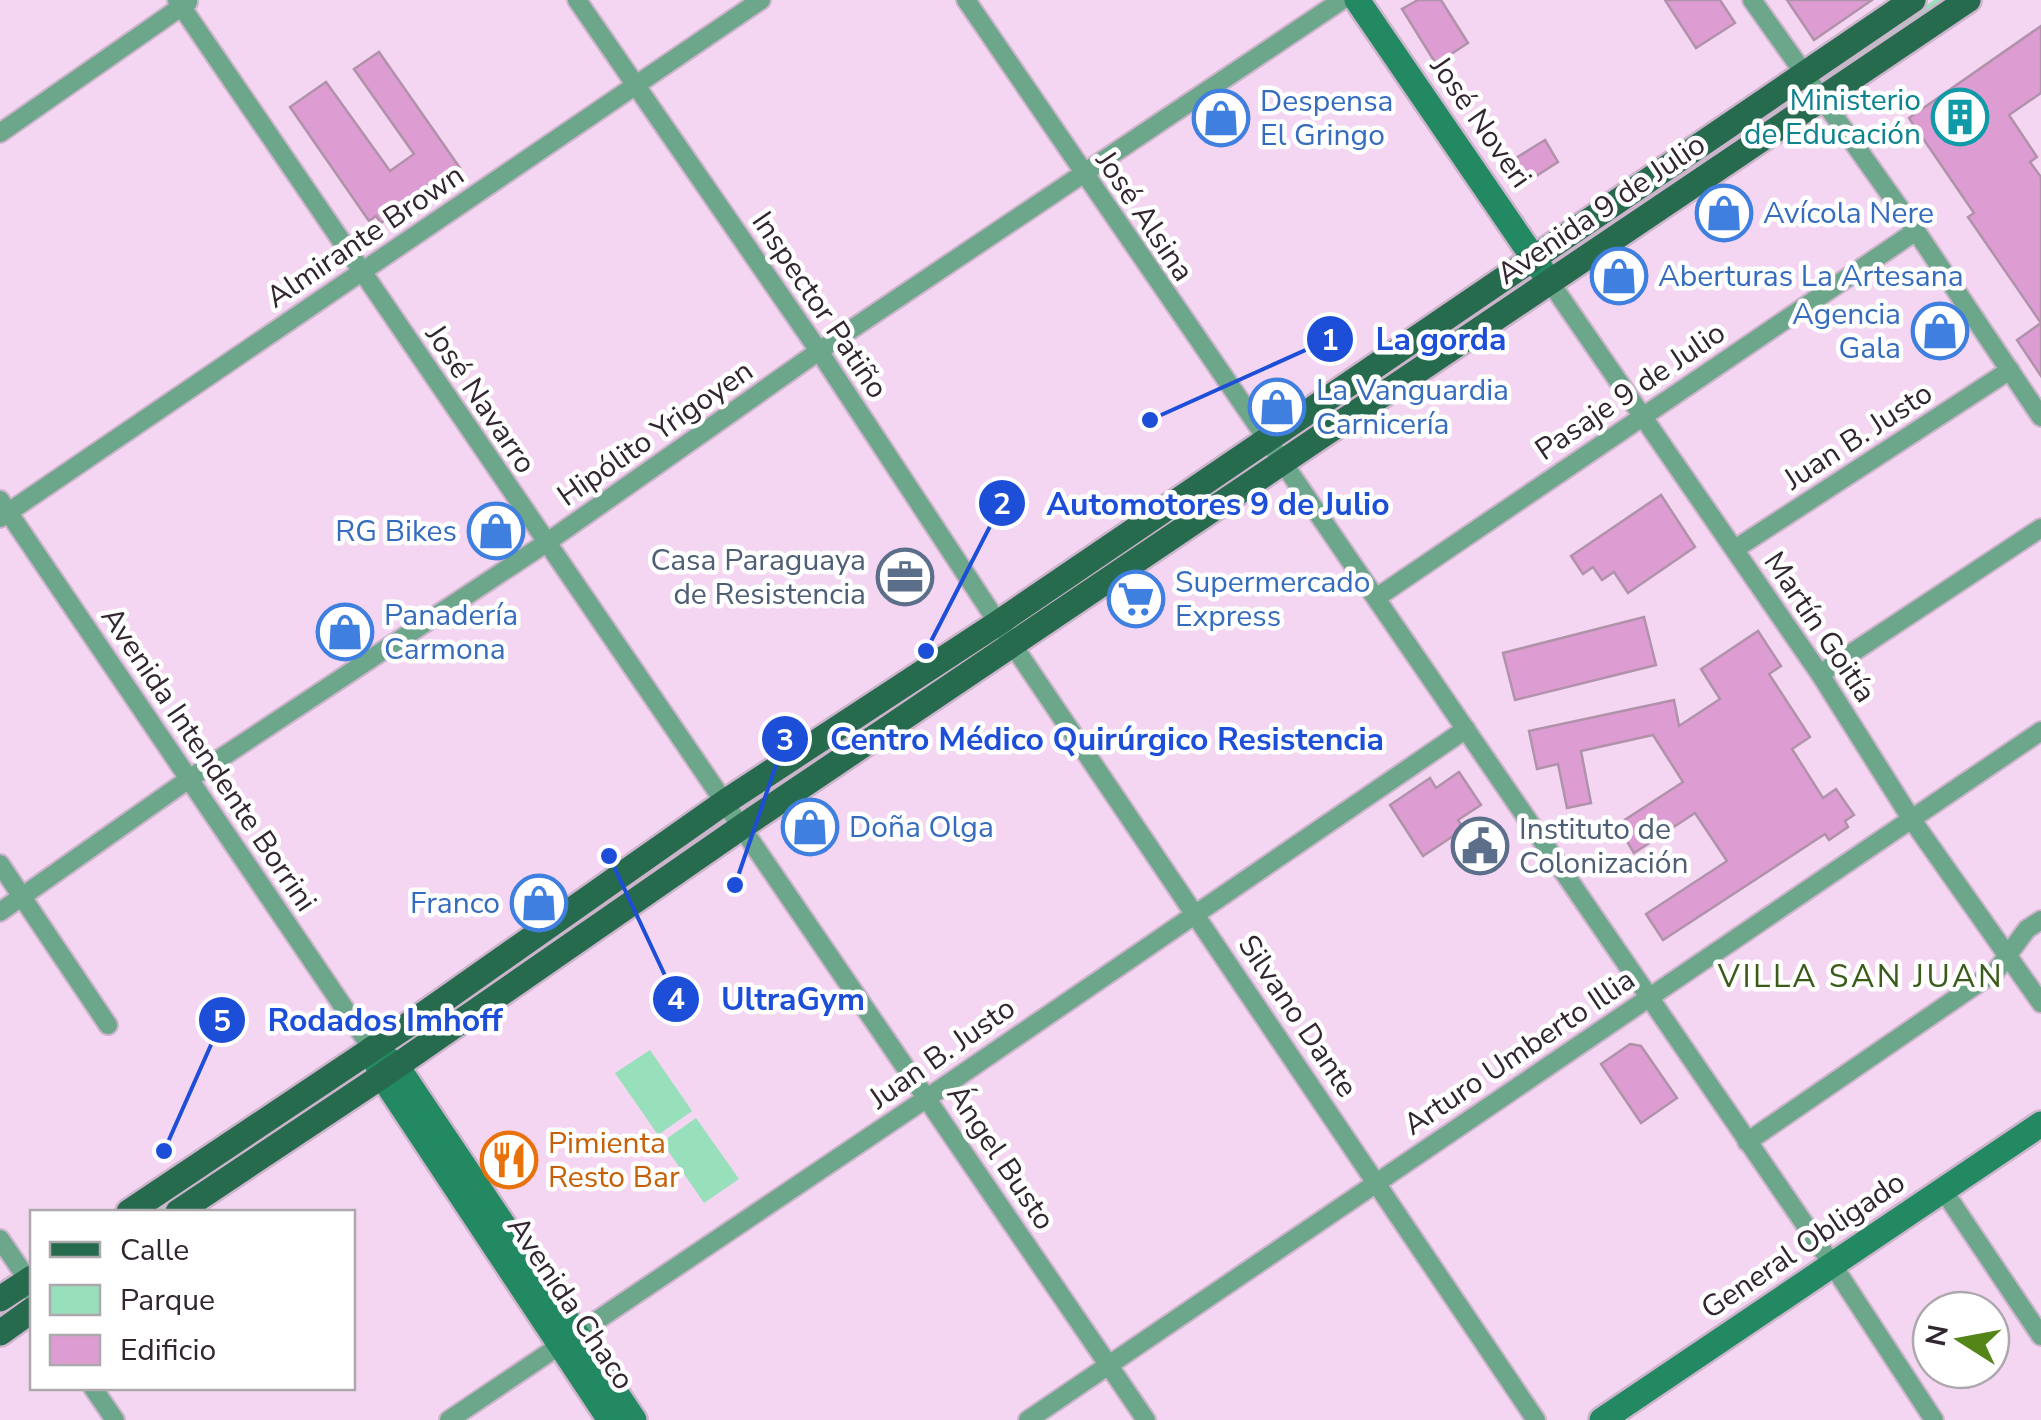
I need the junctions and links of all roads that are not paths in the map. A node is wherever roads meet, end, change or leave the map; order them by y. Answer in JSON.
{"nodes":[{"id":1,"x":576,"y":0,"type":"edge"},
{"id":2,"x":761,"y":0,"type":"edge"},
{"id":3,"x":966,"y":0,"type":"edge"},
{"id":4,"x":1342,"y":0,"type":"edge"},
{"id":5,"x":1357,"y":0,"type":"edge"},
{"id":6,"x":1752,"y":0,"type":"edge"},
{"id":7,"x":1914,"y":0,"type":"edge"},
{"id":8,"x":1968,"y":0,"type":"edge"},
{"id":9,"x":183,"y":2,"type":"edge"},
{"id":10,"x":1803,"y":75,"type":"junction"},
{"id":11,"x":636,"y":85,"type":"junction"},
{"id":12,"x":1822,"y":100,"type":"junction"},
{"id":13,"x":0,"y":133,"type":"edge"},
{"id":14,"x":1082,"y":172,"type":"junction"},
{"id":15,"x":1916,"y":231,"type":"junction"},
{"id":16,"x":1536,"y":258,"type":"junction"},
{"id":17,"x":362,"y":272,"type":"junction"},
{"id":18,"x":1550,"y":282,"type":"junction"},
{"id":19,"x":819,"y":351,"type":"junction"},
{"id":20,"x":2010,"y":370,"type":"junction"},
{"id":21,"x":1640,"y":416,"type":"junction"},
{"id":22,"x":2041,"y":417,"type":"edge"},
{"id":23,"x":1265,"y":440,"type":"junction"},
{"id":24,"x":1280,"y":462,"type":"junction"},
{"id":25,"x":3,"y":510,"type":"edge"},
{"id":26,"x":2041,"y":528,"type":"edge"},
{"id":27,"x":546,"y":543,"type":"junction"},
{"id":28,"x":1735,"y":549,"type":"junction"},
{"id":29,"x":1376,"y":598,"type":"junction"},
{"id":30,"x":1006,"y":633,"type":"junction"},
{"id":31,"x":1820,"y":674,"type":"junction"},
{"id":32,"x":1466,"y":728,"type":"junction"},
{"id":33,"x":2041,"y":731,"type":"edge"},
{"id":34,"x":190,"y":780,"type":"junction"},
{"id":35,"x":726,"y":802,"type":"junction"},
{"id":36,"x":1912,"y":820,"type":"junction"},
{"id":37,"x":742,"y":826,"type":"junction"},
{"id":38,"x":0,"y":864,"type":"edge"},
{"id":39,"x":23,"y":896,"type":"junction"},
{"id":40,"x":1195,"y":911,"type":"junction"},
{"id":41,"x":0,"y":912,"type":"edge"},
{"id":42,"x":2041,"y":920,"type":"edge"},
{"id":43,"x":2009,"y":954,"type":"junction"},
{"id":44,"x":1649,"y":997,"type":"junction"},
{"id":45,"x":2041,"y":1003,"type":"edge"},
{"id":46,"x":108,"y":1025,"type":"dead end"},
{"id":47,"x":372,"y":1050,"type":"junction"},
{"id":48,"x":389,"y":1071,"type":"junction"},
{"id":49,"x":927,"y":1098,"type":"junction"},
{"id":50,"x":2041,"y":1124,"type":"edge"},
{"id":51,"x":1747,"y":1142,"type":"junction"},
{"id":52,"x":1376,"y":1182,"type":"junction"},
{"id":53,"x":1943,"y":1190,"type":"junction"},
{"id":54,"x":132,"y":1210,"type":"edge"},
{"id":55,"x":181,"y":1210,"type":"edge"},
{"id":56,"x":0,"y":1239,"type":"edge"},
{"id":57,"x":1832,"y":1264,"type":"junction"},
{"id":58,"x":30,"y":1283,"type":"edge"},
{"id":59,"x":30,"y":1284,"type":"edge"},
{"id":60,"x":0,"y":1299,"type":"edge"},
{"id":61,"x":30,"y":1311,"type":"edge"},
{"id":62,"x":0,"y":1332,"type":"edge"},
{"id":63,"x":2041,"y":1336,"type":"edge"},
{"id":64,"x":568,"y":1340,"type":"junction"},
{"id":65,"x":1109,"y":1366,"type":"junction"},
{"id":66,"x":94,"y":1390,"type":"edge"},
{"id":67,"x":115,"y":1420,"type":"edge"},
{"id":68,"x":448,"y":1420,"type":"edge"},
{"id":69,"x":610,"y":1420,"type":"edge"},
{"id":70,"x":634,"y":1420,"type":"edge"},
{"id":71,"x":1028,"y":1420,"type":"edge"},
{"id":72,"x":1146,"y":1420,"type":"edge"},
{"id":73,"x":1536,"y":1420,"type":"edge"},
{"id":74,"x":1602,"y":1420,"type":"edge"},
{"id":75,"x":1934,"y":1420,"type":"edge"}],
"edges":[{"from":1,"to":11,"type":"street","name":"Inspector Patiño"},
{"from":2,"to":11,"type":"street","name":"Almirante Brown"},
{"from":3,"to":14,"type":"street","name":"José Alsina"},
{"from":4,"to":14,"type":"street","name":"Hipólito Yrigoyen"},
{"from":5,"to":16,"type":"street","name":"José Noveri"},
{"from":6,"to":10,"type":"street"},
{"from":7,"to":10,"type":"main road","name":"Avenida 9 de Julio"},
{"from":8,"to":12,"type":"main road","name":"Avenida 9 de Julio"},
{"from":9,"to":13,"type":"street"},
{"from":9,"to":17,"type":"street","name":"José Navarro"},
{"from":10,"to":12,"type":"street"},
{"from":10,"to":16,"type":"main road","name":"Avenida 9 de Julio"},
{"from":11,"to":17,"type":"street","name":"Almirante Brown"},
{"from":11,"to":19,"type":"street","name":"Inspector Patiño"},
{"from":12,"to":15,"type":"street"},
{"from":12,"to":18,"type":"main road","name":"Avenida 9 de Julio"},
{"from":14,"to":19,"type":"street","name":"Hipólito Yrigoyen"},
{"from":14,"to":23,"type":"street","name":"José Alsina"},
{"from":15,"to":20,"type":"street"},
{"from":15,"to":21,"type":"street","name":"Pasaje 9 de Julio"},
{"from":16,"to":18,"type":"street","name":"José Noveri"},
{"from":16,"to":23,"type":"main road","name":"Avenida 9 de Julio"},
{"from":17,"to":25,"type":"street","name":"Almirante Brown"},
{"from":17,"to":27,"type":"street","name":"José Navarro"},
{"from":18,"to":21,"type":"street","name":"Martín Goitía"},
{"from":18,"to":24,"type":"main road","name":"Avenida 9 de Julio"},
{"from":19,"to":27,"type":"street","name":"Hipólito Yrigoyen"},
{"from":19,"to":30,"type":"street","name":"Inspector Patiño"},
{"from":20,"to":22,"type":"street"},
{"from":20,"to":28,"type":"street","name":"Juan B. Justo"},
{"from":21,"to":28,"type":"street","name":"Martín Goitía"},
{"from":21,"to":29,"type":"street","name":"Pasaje 9 de Julio"},
{"from":23,"to":24,"type":"street","name":"José Alsina"},
{"from":23,"to":30,"type":"main road","name":"Avenida 9 de Julio"},
{"from":24,"to":29,"type":"street","name":"José Alsina"},
{"from":24,"to":30,"type":"main road","name":"Avenida 9 de Julio"},
{"from":25,"to":34,"type":"street","name":"Avenida Intendente Borrini"},
{"from":26,"to":31,"type":"street"},
{"from":27,"to":34,"type":"street","name":"Hipólito Yrigoyen"},
{"from":27,"to":35,"type":"street","name":"José Navarro"},
{"from":28,"to":31,"type":"street","name":"Martín Goitía"},
{"from":29,"to":32,"type":"street","name":"José Alsina"},
{"from":30,"to":35,"type":"main road","name":"Avenida 9 de Julio"},
{"from":30,"to":37,"type":"main road","name":"Avenida 9 de Julio"},
{"from":30,"to":40,"type":"street","name":"Silvano Dante"},
{"from":31,"to":36,"type":"street","name":"Martín Goitía"},
{"from":32,"to":40,"type":"street","name":"Juan B. Justo"},
{"from":32,"to":44,"type":"street","name":"José Alsina"},
{"from":33,"to":36,"type":"street","name":"Arturo Umberto Illia"},
{"from":34,"to":39,"type":"street","name":"Hipólito Yrigoyen"},
{"from":34,"to":47,"type":"street","name":"Avenida Intendente Borrini"},
{"from":35,"to":37,"type":"street","name":"José Navarro"},
{"from":35,"to":47,"type":"main road","name":"Avenida 9 de Julio"},
{"from":36,"to":43,"type":"street","name":"Martín Goitía"},
{"from":36,"to":44,"type":"street","name":"Arturo Umberto Illia"},
{"from":37,"to":48,"type":"main road","name":"Avenida 9 de Julio"},
{"from":37,"to":49,"type":"street","name":"Ángel Busto"},
{"from":38,"to":39,"type":"street"},
{"from":39,"to":41,"type":"street","name":"Hipólito Yrigoyen"},
{"from":39,"to":46,"type":"street"},
{"from":40,"to":49,"type":"street","name":"Juan B. Justo"},
{"from":40,"to":52,"type":"street","name":"Silvano Dante"},
{"from":42,"to":43,"type":"street"},
{"from":43,"to":45,"type":"street","name":"Martín Goitía"},
{"from":43,"to":51,"type":"street"},
{"from":44,"to":51,"type":"street","name":"José Alsina"},
{"from":44,"to":52,"type":"street","name":"Arturo Umberto Illia"},
{"from":47,"to":48,"type":"street","name":"Avenida Chaco"},
{"from":47,"to":54,"type":"main road","name":"Avenida 9 de Julio"},
{"from":48,"to":55,"type":"main road","name":"Avenida 9 de Julio"},
{"from":48,"to":64,"type":"street","name":"Avenida Chaco"},
{"from":49,"to":64,"type":"street","name":"Juan B. Justo"},
{"from":49,"to":65,"type":"street","name":"Ángel Busto"},
{"from":50,"to":53,"type":"street","name":"General Obligado"},
{"from":51,"to":57,"type":"street","name":"José Alsina"},
{"from":52,"to":65,"type":"street","name":"Arturo Umberto Illia"},
{"from":52,"to":73,"type":"street","name":"Silvano Dante"},
{"from":53,"to":57,"type":"street","name":"General Obligado"},
{"from":53,"to":63,"type":"street"},
{"from":56,"to":58,"type":"street"},
{"from":57,"to":74,"type":"street","name":"General Obligado"},
{"from":57,"to":75,"type":"street","name":"José Alsina"},
{"from":59,"to":60,"type":"main road"},
{"from":61,"to":62,"type":"main road"},
{"from":64,"to":68,"type":"street","name":"Juan B. Justo"},
{"from":64,"to":69,"type":"street","name":"Avenida Chaco"},
{"from":64,"to":70,"type":"street","name":"Avenida Chaco"},
{"from":65,"to":71,"type":"street","name":"Arturo Umberto Illia"},
{"from":65,"to":72,"type":"street","name":"Ángel Busto"},
{"from":66,"to":67,"type":"street"}]}
